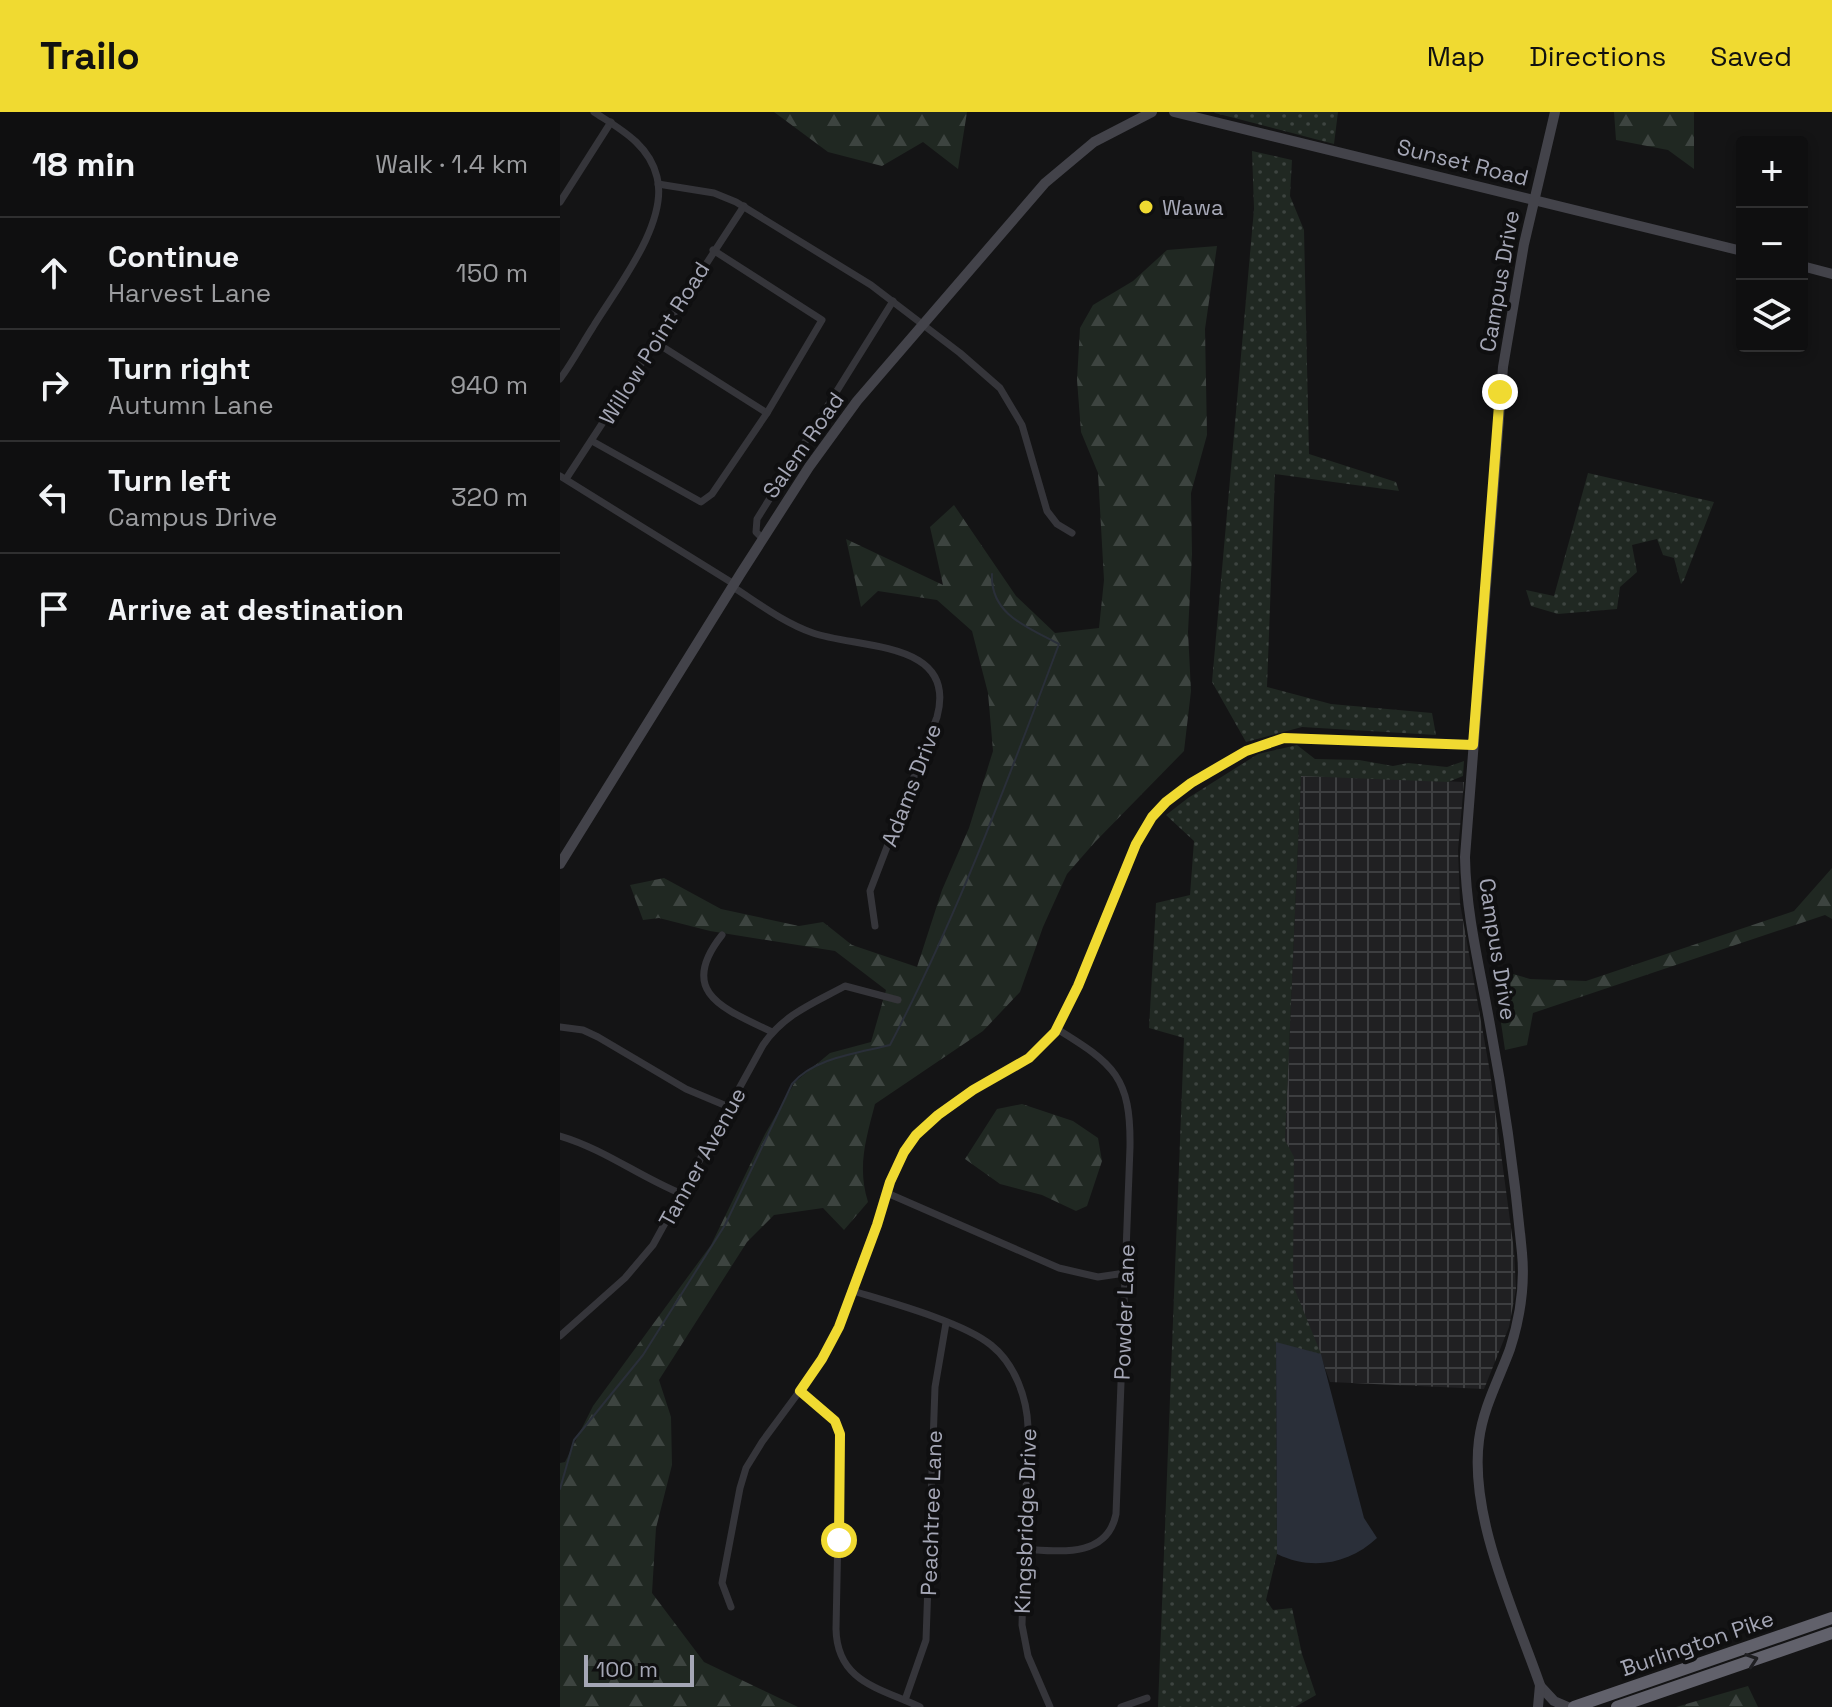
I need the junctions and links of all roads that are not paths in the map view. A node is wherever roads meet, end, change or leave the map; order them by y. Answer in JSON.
{"nodes":[{"id":1,"x":594,"y":112,"type":"edge"},
{"id":2,"x":1152,"y":112,"type":"edge"},
{"id":3,"x":1174,"y":112,"type":"edge"},
{"id":4,"x":1208,"y":112,"type":"edge"},
{"id":5,"x":1555,"y":112,"type":"edge"},
{"id":6,"x":611,"y":122,"type":"junction"},
{"id":7,"x":1223,"y":125,"type":"junction"},
{"id":8,"x":658,"y":184,"type":"junction"},
{"id":9,"x":1534,"y":200,"type":"junction"},
{"id":10,"x":560,"y":202,"type":"edge"},
{"id":11,"x":744,"y":206,"type":"junction"},
{"id":12,"x":713,"y":250,"type":"junction"},
{"id":13,"x":1736,"y":250,"type":"edge"},
{"id":14,"x":1808,"y":268,"type":"edge"},
{"id":15,"x":1832,"y":274,"type":"edge"},
{"id":16,"x":893,"y":301,"type":"junction"},
{"id":17,"x":921,"y":326,"type":"junction"},
{"id":18,"x":655,"y":342,"type":"junction"},
{"id":19,"x":560,"y":379,"type":"edge"},
{"id":20,"x":767,"y":413,"type":"junction"},
{"id":21,"x":592,"y":441,"type":"junction"},
{"id":22,"x":563,"y":478,"type":"edge"},
{"id":23,"x":1072,"y":533,"type":"dead end"},
{"id":24,"x":763,"y":539,"type":"junction"},
{"id":25,"x":733,"y":586,"type":"junction"},
{"id":26,"x":1473,"y":745,"type":"junction"},
{"id":27,"x":560,"y":864,"type":"edge"},
{"id":28,"x":875,"y":926,"type":"dead end"},
{"id":29,"x":722,"y":935,"type":"dead end"},
{"id":30,"x":898,"y":1000,"type":"dead end"},
{"id":31,"x":560,"y":1027,"type":"edge"},
{"id":32,"x":1057,"y":1029,"type":"junction"},
{"id":33,"x":772,"y":1032,"type":"junction"},
{"id":34,"x":729,"y":1107,"type":"junction"},
{"id":35,"x":560,"y":1136,"type":"edge"},
{"id":36,"x":887,"y":1193,"type":"junction"},
{"id":37,"x":682,"y":1194,"type":"junction"},
{"id":38,"x":1125,"y":1273,"type":"junction"},
{"id":39,"x":853,"y":1291,"type":"junction"},
{"id":40,"x":946,"y":1323,"type":"junction"},
{"id":41,"x":560,"y":1336,"type":"edge"},
{"id":42,"x":800,"y":1391,"type":"junction"},
{"id":43,"x":1022,"y":1549,"type":"junction"},
{"id":44,"x":731,"y":1607,"type":"dead end"},
{"id":45,"x":1832,"y":1618,"type":"edge"},
{"id":46,"x":1832,"y":1633,"type":"edge"},
{"id":47,"x":1540,"y":1685,"type":"junction"},
{"id":48,"x":1147,"y":1698,"type":"dead end"},
{"id":49,"x":905,"y":1700,"type":"junction"},
{"id":50,"x":920,"y":1707,"type":"edge"},
{"id":51,"x":1049,"y":1707,"type":"edge"},
{"id":52,"x":1121,"y":1707,"type":"edge"},
{"id":53,"x":1538,"y":1707,"type":"edge"},
{"id":54,"x":1568,"y":1707,"type":"edge"},
{"id":55,"x":1574,"y":1707,"type":"edge"},
{"id":56,"x":1617,"y":1707,"type":"edge"}],
"edges":[{"from":1,"to":6,"type":"street"},
{"from":2,"to":17,"type":"street","name":"Salem Road"},
{"from":3,"to":7,"type":"street","name":"Sunset Road"},
{"from":4,"to":7,"type":"street"},
{"from":5,"to":9,"type":"street","name":"Campus Drive"},
{"from":6,"to":8,"type":"street"},
{"from":6,"to":10,"type":"street"},
{"from":7,"to":9,"type":"street","name":"Sunset Road"},
{"from":8,"to":11,"type":"street"},
{"from":8,"to":19,"type":"street"},
{"from":9,"to":13,"type":"street","name":"Sunset Road"},
{"from":9,"to":26,"type":"street","name":"Campus Drive"},
{"from":11,"to":12,"type":"street","name":"Willow Point Road"},
{"from":11,"to":16,"type":"street"},
{"from":12,"to":18,"type":"street","name":"Willow Point Road"},
{"from":12,"to":20,"type":"street"},
{"from":14,"to":15,"type":"street"},
{"from":16,"to":17,"type":"street"},
{"from":16,"to":24,"type":"street"},
{"from":17,"to":23,"type":"street"},
{"from":17,"to":24,"type":"street","name":"Salem Road"},
{"from":18,"to":20,"type":"street"},
{"from":18,"to":21,"type":"street","name":"Willow Point Road"},
{"from":20,"to":21,"type":"street"},
{"from":21,"to":22,"type":"street","name":"Willow Point Road"},
{"from":22,"to":25,"type":"street","name":"Adams Drive"},
{"from":24,"to":25,"type":"street","name":"Salem Road"},
{"from":25,"to":27,"type":"street","name":"Salem Road"},
{"from":25,"to":28,"type":"street","name":"Adams Drive"},
{"from":26,"to":32,"type":"street"},
{"from":26,"to":47,"type":"street","name":"Campus Drive"},
{"from":29,"to":33,"type":"street"},
{"from":30,"to":33,"type":"street","name":"Tanner Avenue"},
{"from":31,"to":34,"type":"street"},
{"from":32,"to":36,"type":"street"},
{"from":32,"to":38,"type":"street","name":"Powder Lane"},
{"from":33,"to":34,"type":"street","name":"Tanner Avenue"},
{"from":34,"to":37,"type":"street","name":"Tanner Avenue"},
{"from":35,"to":37,"type":"street"},
{"from":36,"to":38,"type":"street"},
{"from":36,"to":39,"type":"street"},
{"from":37,"to":41,"type":"street","name":"Tanner Avenue"},
{"from":38,"to":43,"type":"street","name":"Powder Lane"},
{"from":39,"to":40,"type":"street","name":"Kingsbridge Drive"},
{"from":39,"to":42,"type":"street"},
{"from":40,"to":43,"type":"street","name":"Kingsbridge Drive"},
{"from":40,"to":49,"type":"street","name":"Peachtree Lane"},
{"from":42,"to":44,"type":"street"},
{"from":42,"to":49,"type":"street"},
{"from":43,"to":51,"type":"street","name":"Kingsbridge Drive"},
{"from":45,"to":55,"type":"highway","name":"Burlington Pike"},
{"from":56,"to":46,"type":"highway","name":"Burlington Pike","one_way":true},
{"from":47,"to":53,"type":"street","name":"Campus Drive"},
{"from":47,"to":54,"type":"street"},
{"from":48,"to":52,"type":"street"},
{"from":49,"to":50,"type":"street"}]}
